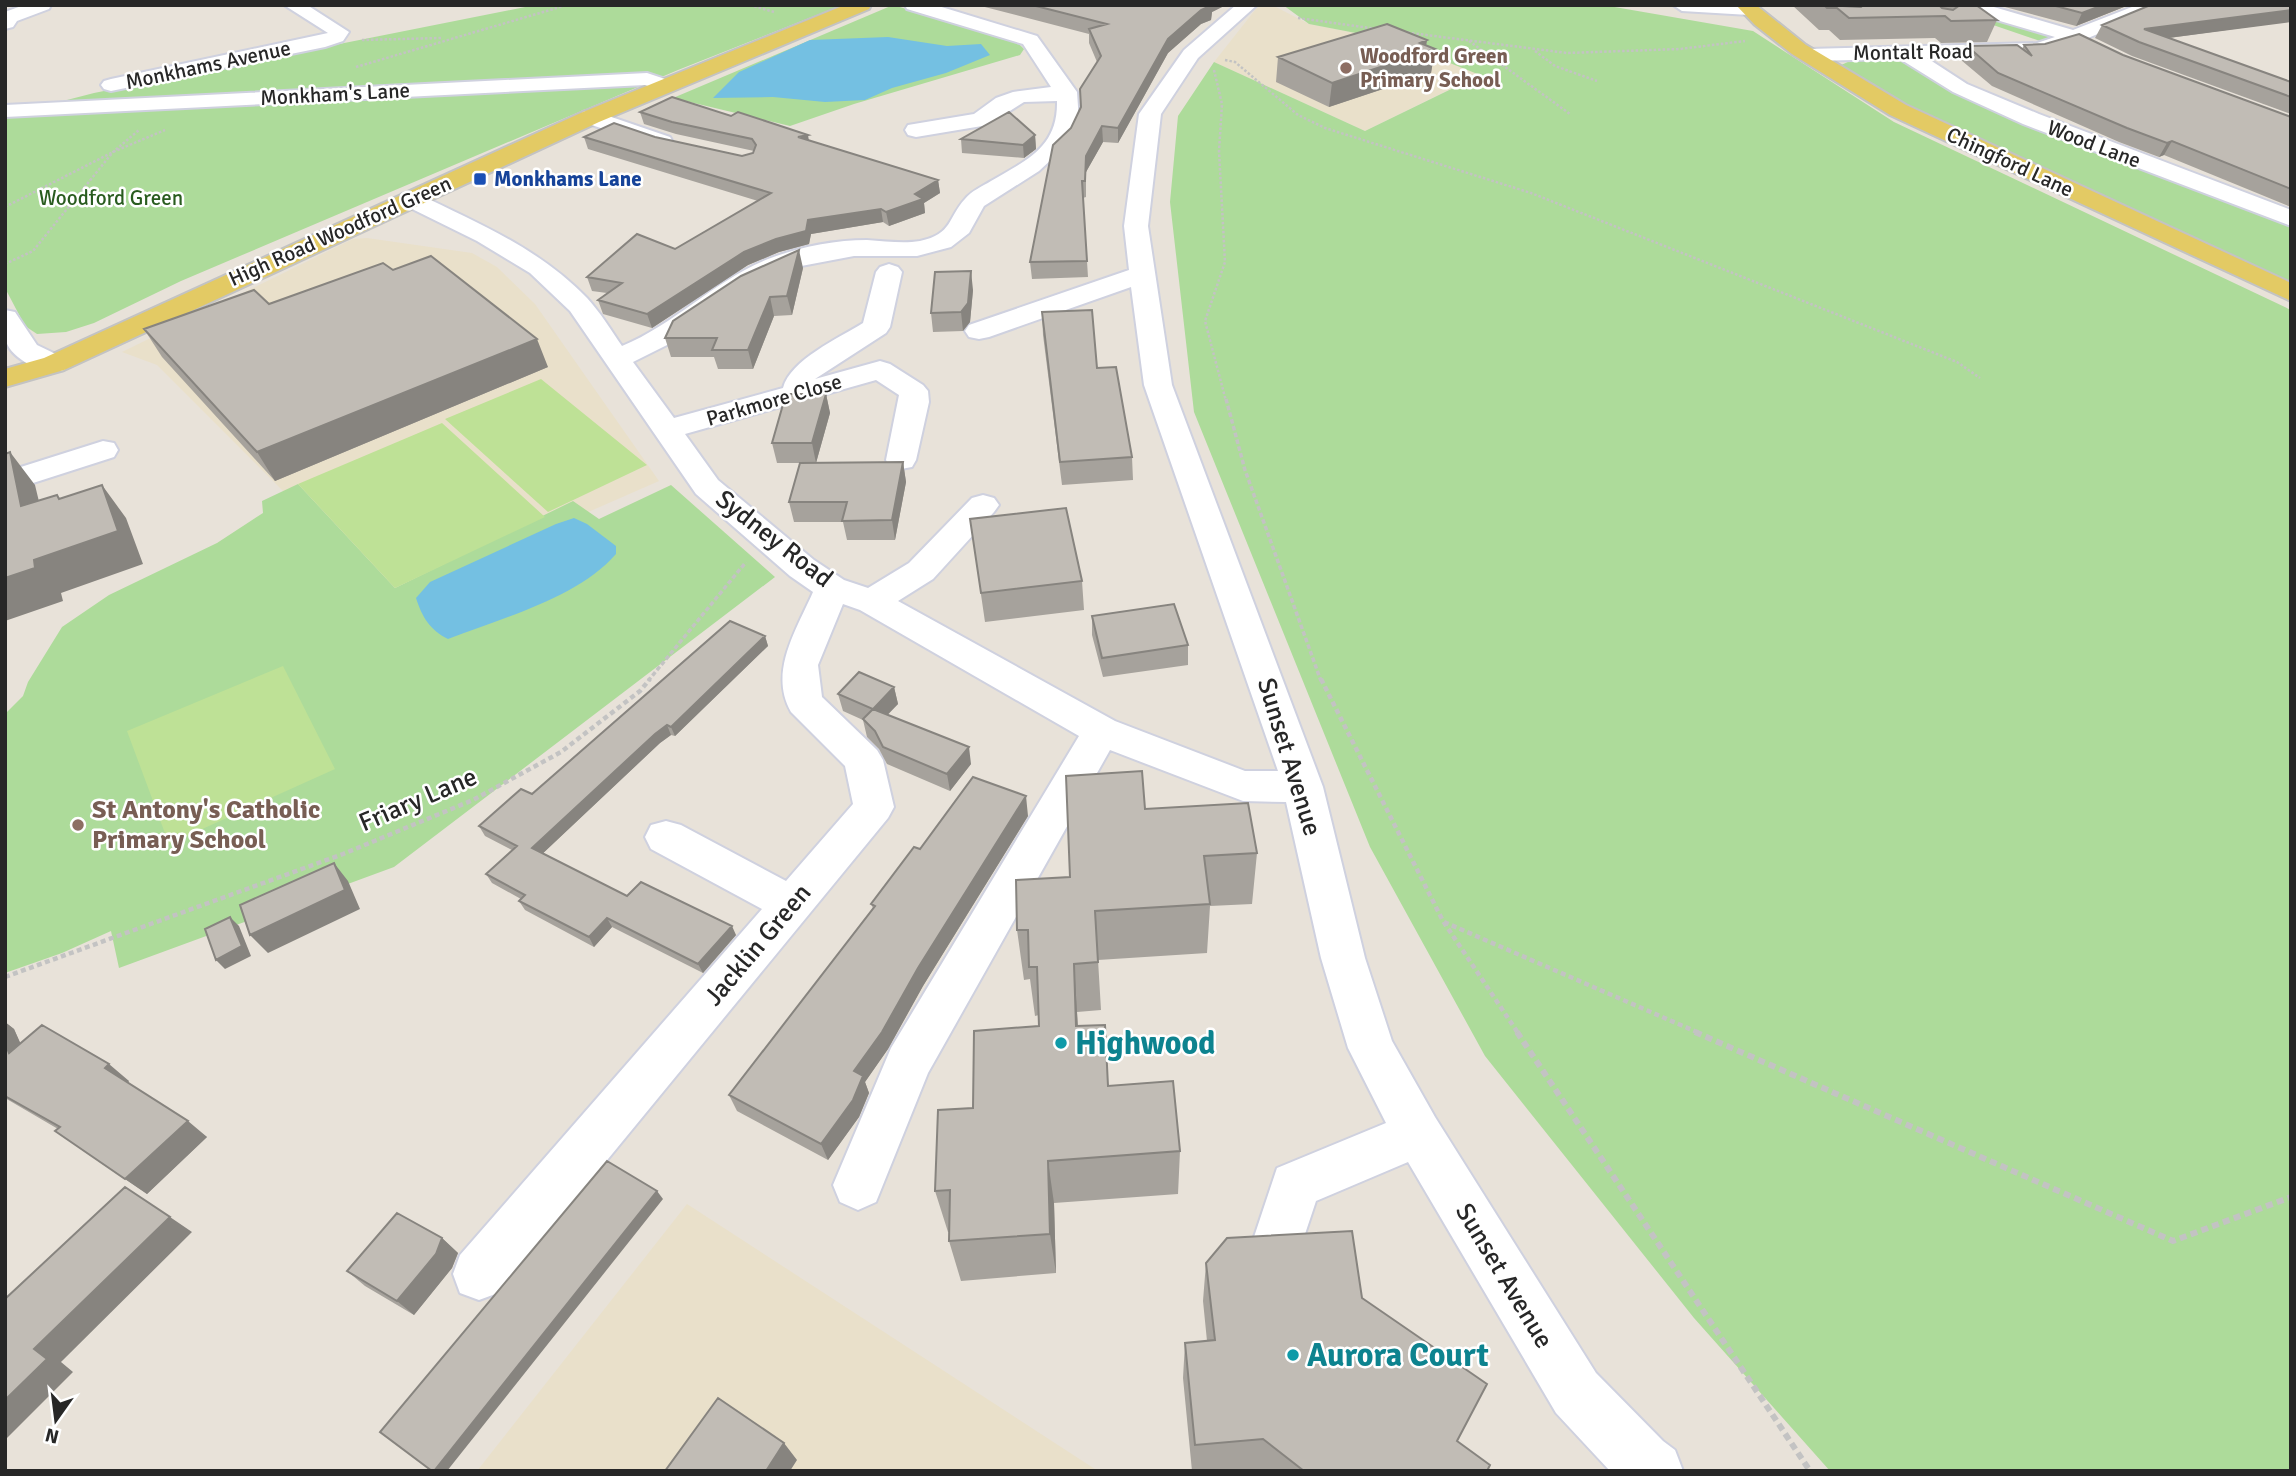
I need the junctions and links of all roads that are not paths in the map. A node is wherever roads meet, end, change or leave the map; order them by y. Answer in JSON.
{"nodes":[{"id":1,"x":42,"y":5,"type":"edge"},
{"id":2,"x":293,"y":5,"type":"edge"},
{"id":3,"x":862,"y":5,"type":"edge"},
{"id":4,"x":914,"y":5,"type":"edge"},
{"id":5,"x":1682,"y":5,"type":"edge"},
{"id":6,"x":1966,"y":5,"type":"edge"},
{"id":7,"x":2189,"y":5,"type":"edge"},
{"id":8,"x":1256,"y":7,"type":"edge"},
{"id":9,"x":1747,"y":7,"type":"edge"},
{"id":10,"x":6,"y":23,"type":"edge"},
{"id":11,"x":2075,"y":35,"type":"junction"},
{"id":12,"x":2093,"y":48,"type":"edge"},
{"id":13,"x":1905,"y":53,"type":"junction"},
{"id":14,"x":1808,"y":55,"type":"junction"},
{"id":15,"x":195,"y":68,"type":"junction"},
{"id":16,"x":664,"y":85,"type":"junction"},
{"id":17,"x":1066,"y":92,"type":"junction"},
{"id":18,"x":185,"y":100,"type":"junction"},
{"id":19,"x":15,"y":110,"type":"edge"},
{"id":20,"x":591,"y":117,"type":"junction"},
{"id":21,"x":916,"y":130,"type":"dead end"},
{"id":22,"x":685,"y":149,"type":"edge"},
{"id":23,"x":410,"y":199,"type":"junction"},
{"id":24,"x":2291,"y":219,"type":"edge"},
{"id":25,"x":889,"y":272,"type":"dead end"},
{"id":26,"x":1142,"y":274,"type":"junction"},
{"id":27,"x":2291,"y":293,"type":"edge"},
{"id":28,"x":5,"y":318,"type":"edge"},
{"id":29,"x":979,"y":331,"type":"dead end"},
{"id":30,"x":615,"y":359,"type":"junction"},
{"id":31,"x":54,"y":365,"type":"junction"},
{"id":32,"x":5,"y":378,"type":"edge"},
{"id":33,"x":797,"y":393,"type":"junction"},
{"id":34,"x":5,"y":397,"type":"edge"},
{"id":35,"x":669,"y":429,"type":"junction"},
{"id":36,"x":103,"y":450,"type":"dead end"},
{"id":37,"x":901,"y":460,"type":"edge"},
{"id":38,"x":5,"y":482,"type":"edge"},
{"id":39,"x":983,"y":505,"type":"dead end"},
{"id":40,"x":852,"y":595,"type":"junction"},
{"id":41,"x":1101,"y":731,"type":"junction"},
{"id":42,"x":1303,"y":788,"type":"junction"},
{"id":43,"x":666,"y":837,"type":"dead end"},
{"id":44,"x":792,"y":904,"type":"junction"},
{"id":45,"x":1418,"y":1134,"type":"junction"},
{"id":46,"x":858,"y":1185,"type":"dead end"},
{"id":47,"x":1280,"y":1237,"type":"edge"},
{"id":48,"x":479,"y":1274,"type":"dead end"},
{"id":49,"x":1654,"y":1471,"type":"edge"}],
"edges":[{"from":1,"to":10,"type":"street"},
{"from":2,"to":15,"type":"street","name":"Monkhams Avenue"},
{"from":3,"to":16,"type":"main road","name":"High Road Woodford Green"},
{"from":4,"to":17,"type":"street"},
{"from":5,"to":9,"type":"street"},
{"from":6,"to":11,"type":"street"},
{"from":7,"to":11,"type":"street","name":"Montalt Road"},
{"from":8,"to":26,"type":"street","name":"Sunset Avenue"},
{"from":9,"to":14,"type":"main road","name":"Chingford Lane"},
{"from":11,"to":12,"type":"street"},
{"from":11,"to":13,"type":"street","name":"Montalt Road"},
{"from":13,"to":14,"type":"street","name":"Montalt Road"},
{"from":13,"to":24,"type":"street","name":"Wood Lane"},
{"from":14,"to":27,"type":"main road","name":"Chingford Lane"},
{"from":15,"to":18,"type":"street"},
{"from":15,"to":19,"type":"street","name":"Monkhams Avenue"},
{"from":16,"to":18,"type":"street","name":"Monkham's Lane"},
{"from":16,"to":20,"type":"main road","name":"High Road Woodford Green"},
{"from":17,"to":21,"type":"street"},
{"from":17,"to":30,"type":"street"},
{"from":18,"to":19,"type":"street","name":"Monkham's Lane"},
{"from":20,"to":22,"type":"street"},
{"from":20,"to":23,"type":"main road","name":"High Road Woodford Green"},
{"from":23,"to":30,"type":"street","name":"Sydney Road"},
{"from":23,"to":31,"type":"main road","name":"High Road Woodford Green"},
{"from":25,"to":33,"type":"street"},
{"from":26,"to":29,"type":"street"},
{"from":26,"to":42,"type":"street","name":"Sunset Avenue"},
{"from":28,"to":31,"type":"street"},
{"from":30,"to":35,"type":"street","name":"Sydney Road"},
{"from":31,"to":32,"type":"main road","name":"High Road Woodford Green"},
{"from":31,"to":34,"type":"main road","name":"High Road Woodford Green"},
{"from":33,"to":35,"type":"street","name":"Parkmore Close"},
{"from":33,"to":37,"type":"street","name":"Parkmore Close"},
{"from":35,"to":40,"type":"street","name":"Sydney Road"},
{"from":36,"to":38,"type":"street"},
{"from":39,"to":40,"type":"street"},
{"from":40,"to":41,"type":"street","name":"Sydney Road"},
{"from":40,"to":44,"type":"street","name":"Jacklin Green"},
{"from":41,"to":42,"type":"street","name":"Sydney Road"},
{"from":41,"to":46,"type":"street"},
{"from":42,"to":45,"type":"street","name":"Sunset Avenue"},
{"from":43,"to":44,"type":"street"},
{"from":44,"to":48,"type":"street","name":"Jacklin Green"},
{"from":45,"to":47,"type":"street"},
{"from":45,"to":49,"type":"street","name":"Sunset Avenue"}]}
